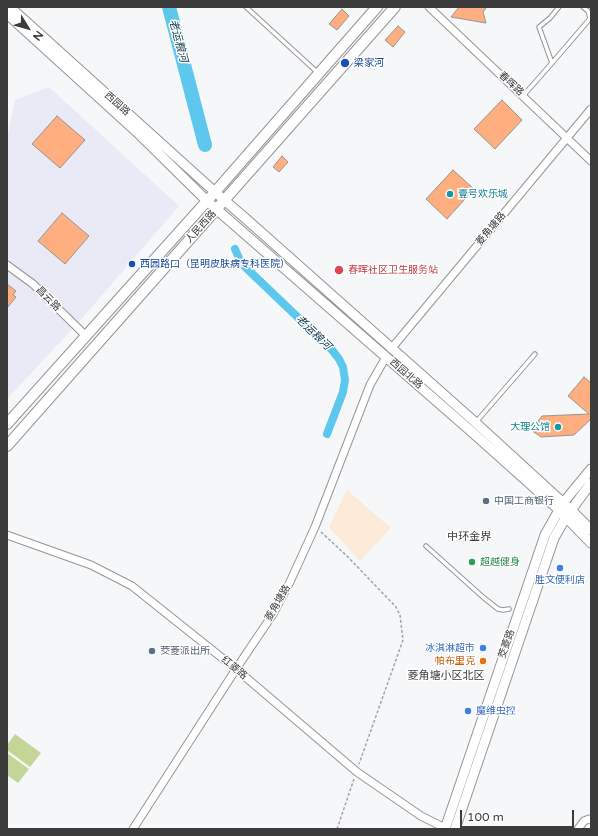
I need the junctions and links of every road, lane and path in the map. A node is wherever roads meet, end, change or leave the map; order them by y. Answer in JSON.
{"nodes":[{"id":1,"x":10,"y":7,"type":"edge"},
{"id":2,"x":246,"y":7,"type":"edge"},
{"id":3,"x":377,"y":7,"type":"edge"},
{"id":4,"x":395,"y":7,"type":"edge"},
{"id":5,"x":429,"y":7,"type":"edge"},
{"id":6,"x":560,"y":7,"type":"edge"},
{"id":7,"x":583,"y":7,"type":"edge"},
{"id":8,"x":7,"y":14,"type":"edge"},
{"id":9,"x":552,"y":63,"type":"junction"},
{"id":10,"x":318,"y":74,"type":"junction"},
{"id":11,"x":523,"y":96,"type":"junction"},
{"id":12,"x":591,"y":109,"type":"edge"},
{"id":13,"x":567,"y":137,"type":"junction"},
{"id":14,"x":591,"y":161,"type":"edge"},
{"id":15,"x":215,"y":192,"type":"junction"},
{"id":16,"x":207,"y":201,"type":"junction"},
{"id":17,"x":224,"y":201,"type":"junction"},
{"id":18,"x":217,"y":209,"type":"junction"},
{"id":19,"x":7,"y":265,"type":"edge"},
{"id":20,"x":86,"y":336,"type":"junction"},
{"id":21,"x":388,"y":353,"type":"junction"},
{"id":22,"x":535,"y":354,"type":"dead end"},
{"id":23,"x":476,"y":423,"type":"junction"},
{"id":24,"x":7,"y":424,"type":"edge"},
{"id":25,"x":7,"y":446,"type":"edge"},
{"id":26,"x":591,"y":469,"type":"edge"},
{"id":27,"x":591,"y":483,"type":"edge"},
{"id":28,"x":561,"y":507,"type":"junction"},
{"id":29,"x":568,"y":514,"type":"junction"},
{"id":30,"x":315,"y":527,"type":"junction"},
{"id":31,"x":591,"y":530,"type":"edge"},
{"id":32,"x":7,"y":535,"type":"edge"},
{"id":33,"x":591,"y":543,"type":"edge"},
{"id":34,"x":426,"y":546,"type":"dead end"},
{"id":35,"x":510,"y":609,"type":"dead end"},
{"id":36,"x":236,"y":669,"type":"junction"},
{"id":37,"x":357,"y":772,"type":"junction"},
{"id":38,"x":591,"y":820,"type":"edge"},
{"id":39,"x":445,"y":828,"type":"edge"},
{"id":40,"x":133,"y":829,"type":"edge"},
{"id":41,"x":337,"y":829,"type":"edge"},
{"id":42,"x":455,"y":829,"type":"edge"},
{"id":43,"x":578,"y":829,"type":"edge"}],
"edges":[{"from":1,"to":15,"type":"main road","name":"西园路"},
{"from":2,"to":10,"type":"lane"},
{"from":3,"to":10,"type":"main road","name":"人民西路"},
{"from":4,"to":17,"type":"main road","name":"人民西路"},
{"from":5,"to":11,"type":"street","name":"春晖路"},
{"from":6,"to":9,"type":"lane"},
{"from":7,"to":9,"type":"lane"},
{"from":8,"to":16,"type":"main road","name":"西园路"},
{"from":9,"to":11,"type":"lane"},
{"from":10,"to":15,"type":"main road","name":"人民西路"},
{"from":11,"to":13,"type":"street","name":"春晖路"},
{"from":12,"to":13,"type":"street","name":"菱角塘路"},
{"from":13,"to":14,"type":"street","name":"春晖路"},
{"from":13,"to":21,"type":"street","name":"菱角塘路"},
{"from":15,"to":16,"type":"main road","name":"人民西路"},
{"from":15,"to":17,"type":"main road","name":"西园路"},
{"from":16,"to":18,"type":"main road","name":"西园路"},
{"from":16,"to":20,"type":"main road","name":"人民西路"},
{"from":17,"to":18,"type":"main road","name":"人民西路"},
{"from":17,"to":21,"type":"main road","name":"西园北路"},
{"from":18,"to":21,"type":"main road","name":"西园北路"},
{"from":18,"to":25,"type":"main road","name":"人民西路"},
{"from":19,"to":20,"type":"street","name":"昌云路"},
{"from":20,"to":24,"type":"main road","name":"人民西路"},
{"from":21,"to":23,"type":"main road","name":"西园北路"},
{"from":21,"to":28,"type":"main road","name":"西园北路"},
{"from":21,"to":30,"type":"street","name":"菱角塘路"},
{"from":22,"to":23,"type":"lane"},
{"from":23,"to":28,"type":"main road","name":"西园北路"},
{"from":26,"to":28,"type":"main road","name":"茭菱路"},
{"from":27,"to":29,"type":"main road","name":"茭菱路"},
{"from":28,"to":29,"type":"main road","name":"西园北路"},
{"from":28,"to":39,"type":"main road","name":"茭菱路"},
{"from":29,"to":31,"type":"main road","name":"西园北路"},
{"from":29,"to":33,"type":"main road","name":"西园北路"},
{"from":29,"to":42,"type":"main road","name":"茭菱路"},
{"from":30,"to":36,"type":"street","name":"菱角塘路"},
{"from":30,"to":37,"type":"path"},
{"from":32,"to":36,"type":"street","name":"红菱路"},
{"from":34,"to":35,"type":"lane"},
{"from":36,"to":37,"type":"street","name":"红菱路"},
{"from":36,"to":40,"type":"street","name":"菱角塘路"},
{"from":37,"to":39,"type":"street","name":"红菱路"},
{"from":37,"to":41,"type":"path"},
{"from":38,"to":43,"type":"street"}]}
